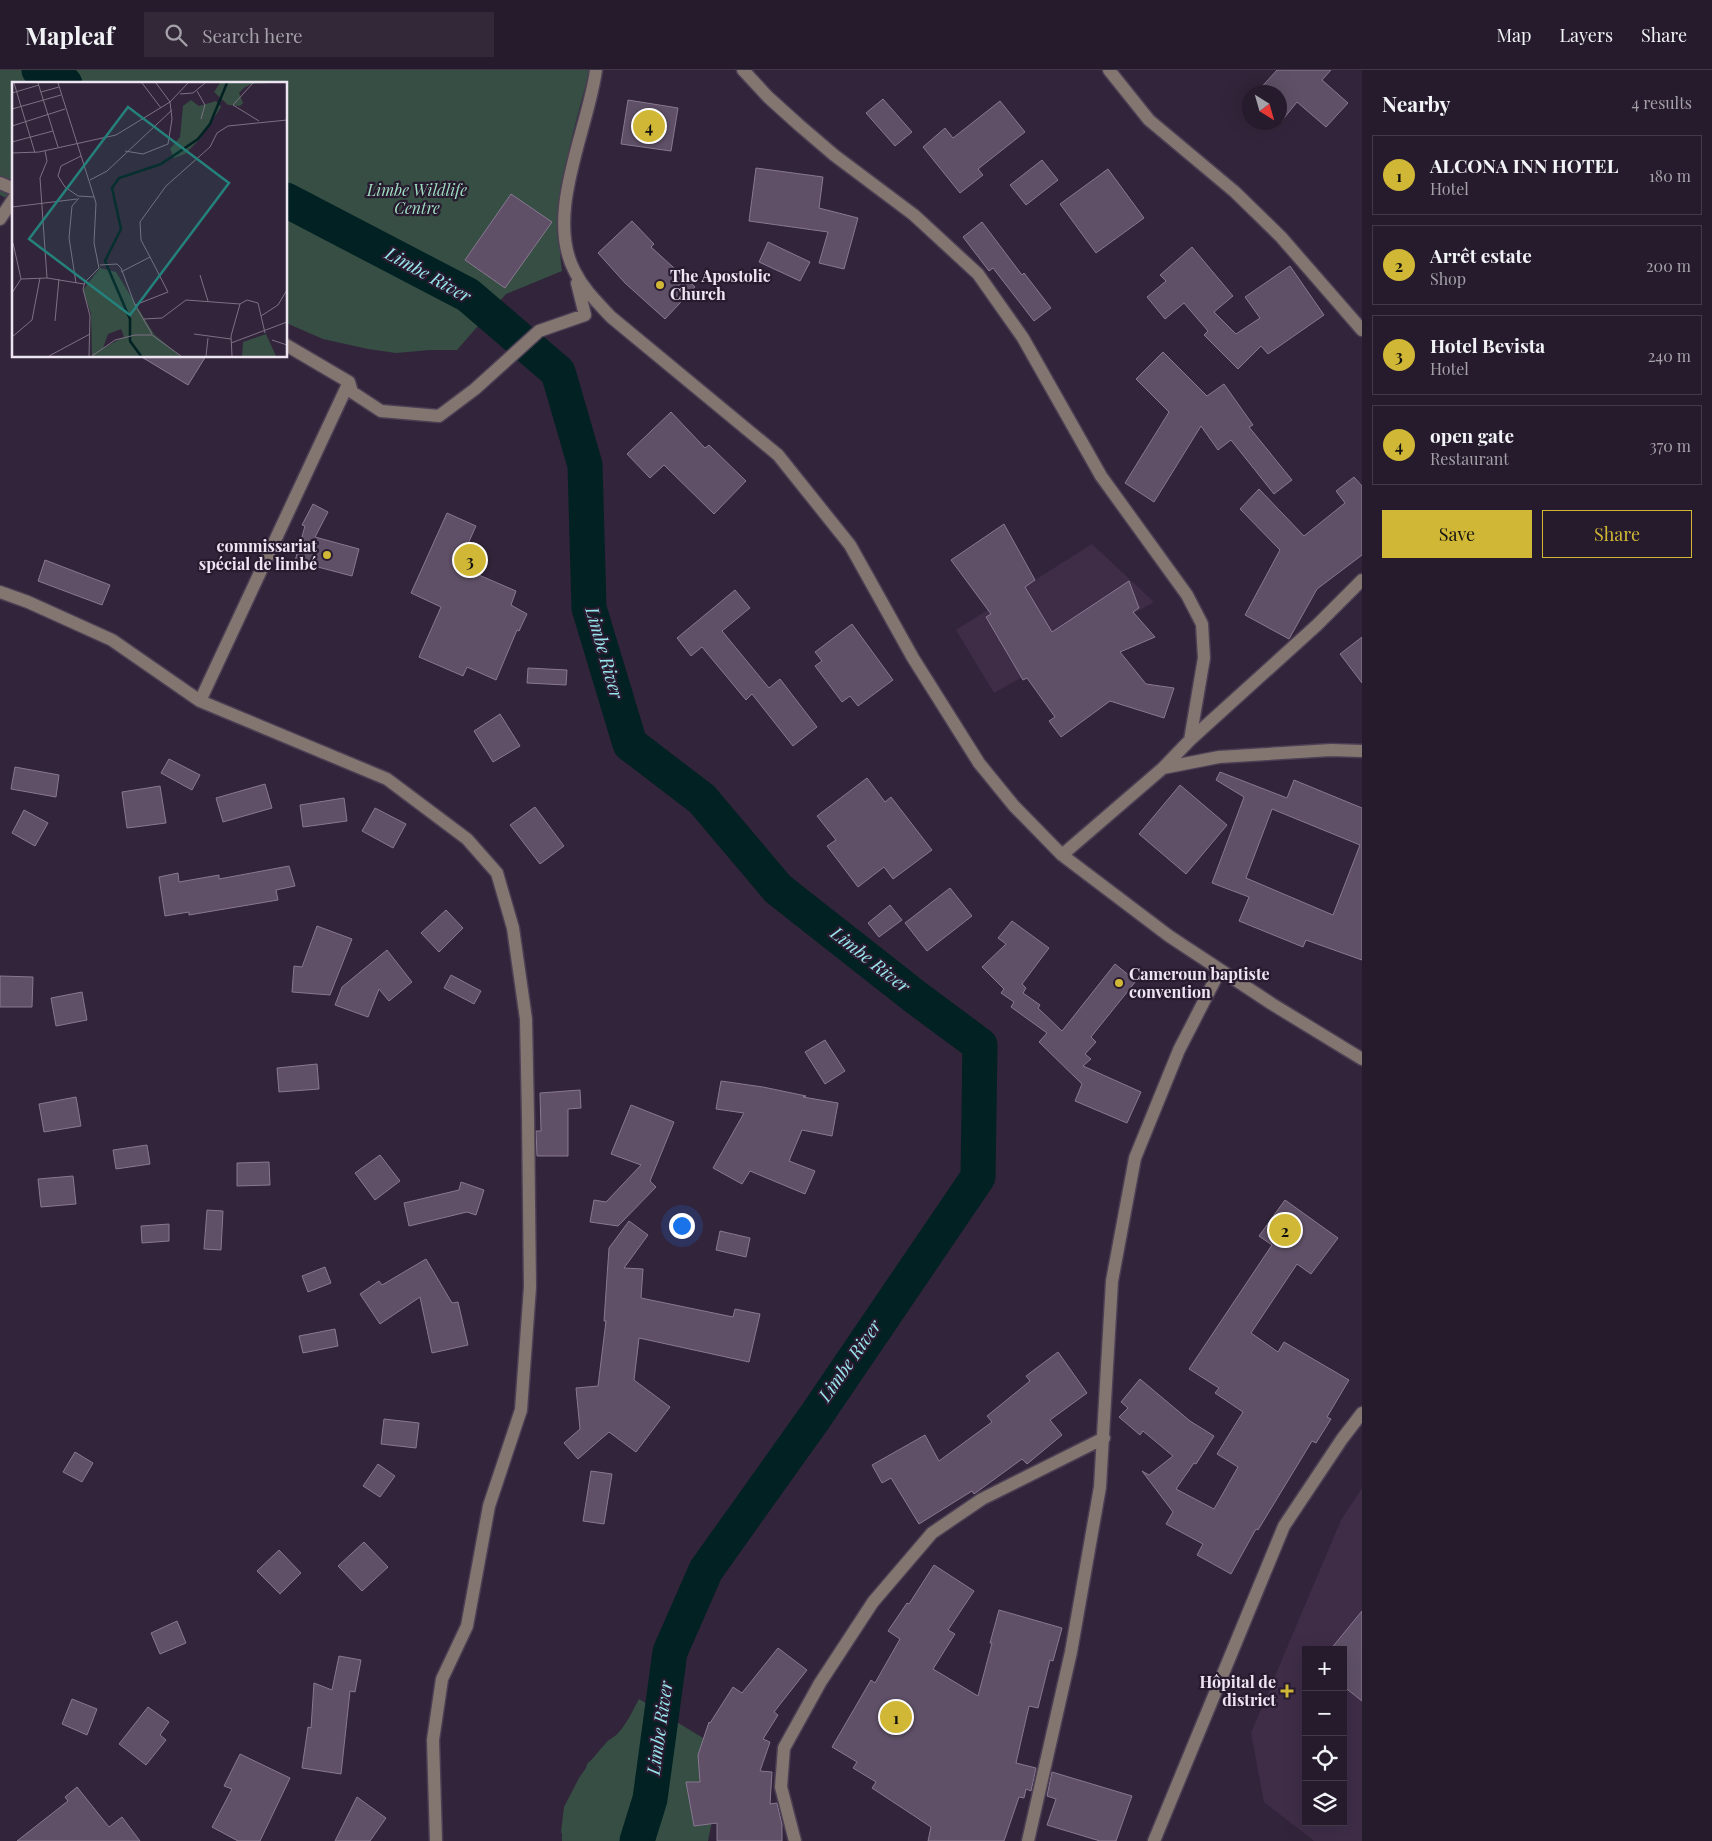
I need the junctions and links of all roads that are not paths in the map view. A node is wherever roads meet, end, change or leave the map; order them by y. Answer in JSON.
{"nodes":[{"id":1,"x":596,"y":70,"type":"edge"},
{"id":2,"x":744,"y":70,"type":"edge"},
{"id":3,"x":1108,"y":70,"type":"edge"},
{"id":4,"x":0,"y":183,"type":"edge"},
{"id":5,"x":12,"y":188,"type":"edge"},
{"id":6,"x":12,"y":201,"type":"edge"},
{"id":7,"x":0,"y":219,"type":"edge"},
{"id":8,"x":575,"y":272,"type":"junction"},
{"id":9,"x":1362,"y":330,"type":"edge"},
{"id":10,"x":288,"y":347,"type":"edge"},
{"id":11,"x":349,"y":382,"type":"junction"},
{"id":12,"x":1362,"y":580,"type":"edge"},
{"id":13,"x":0,"y":592,"type":"edge"},
{"id":14,"x":200,"y":702,"type":"junction"},
{"id":15,"x":1190,"y":740,"type":"junction"},
{"id":16,"x":1362,"y":751,"type":"edge"},
{"id":17,"x":1163,"y":768,"type":"junction"},
{"id":18,"x":1062,"y":855,"type":"junction"},
{"id":19,"x":1220,"y":970,"type":"junction"},
{"id":20,"x":1362,"y":1059,"type":"edge"},
{"id":21,"x":1362,"y":1412,"type":"edge"},
{"id":22,"x":1104,"y":1438,"type":"junction"},
{"id":23,"x":436,"y":1841,"type":"edge"},
{"id":24,"x":796,"y":1841,"type":"edge"},
{"id":25,"x":1028,"y":1841,"type":"edge"},
{"id":26,"x":1154,"y":1841,"type":"edge"}],
"edges":[{"from":1,"to":8,"type":"street"},
{"from":2,"to":15,"type":"street"},
{"from":3,"to":9,"type":"street"},
{"from":4,"to":5,"type":"street"},
{"from":6,"to":7,"type":"street"},
{"from":8,"to":11,"type":"street"},
{"from":8,"to":18,"type":"street"},
{"from":10,"to":11,"type":"street"},
{"from":11,"to":14,"type":"street"},
{"from":12,"to":15,"type":"street"},
{"from":13,"to":14,"type":"street"},
{"from":14,"to":23,"type":"street"},
{"from":15,"to":17,"type":"street"},
{"from":16,"to":17,"type":"street"},
{"from":17,"to":18,"type":"street"},
{"from":18,"to":19,"type":"street"},
{"from":19,"to":20,"type":"street"},
{"from":19,"to":22,"type":"street"},
{"from":21,"to":26,"type":"street"},
{"from":22,"to":24,"type":"street"},
{"from":22,"to":25,"type":"street"}]}
